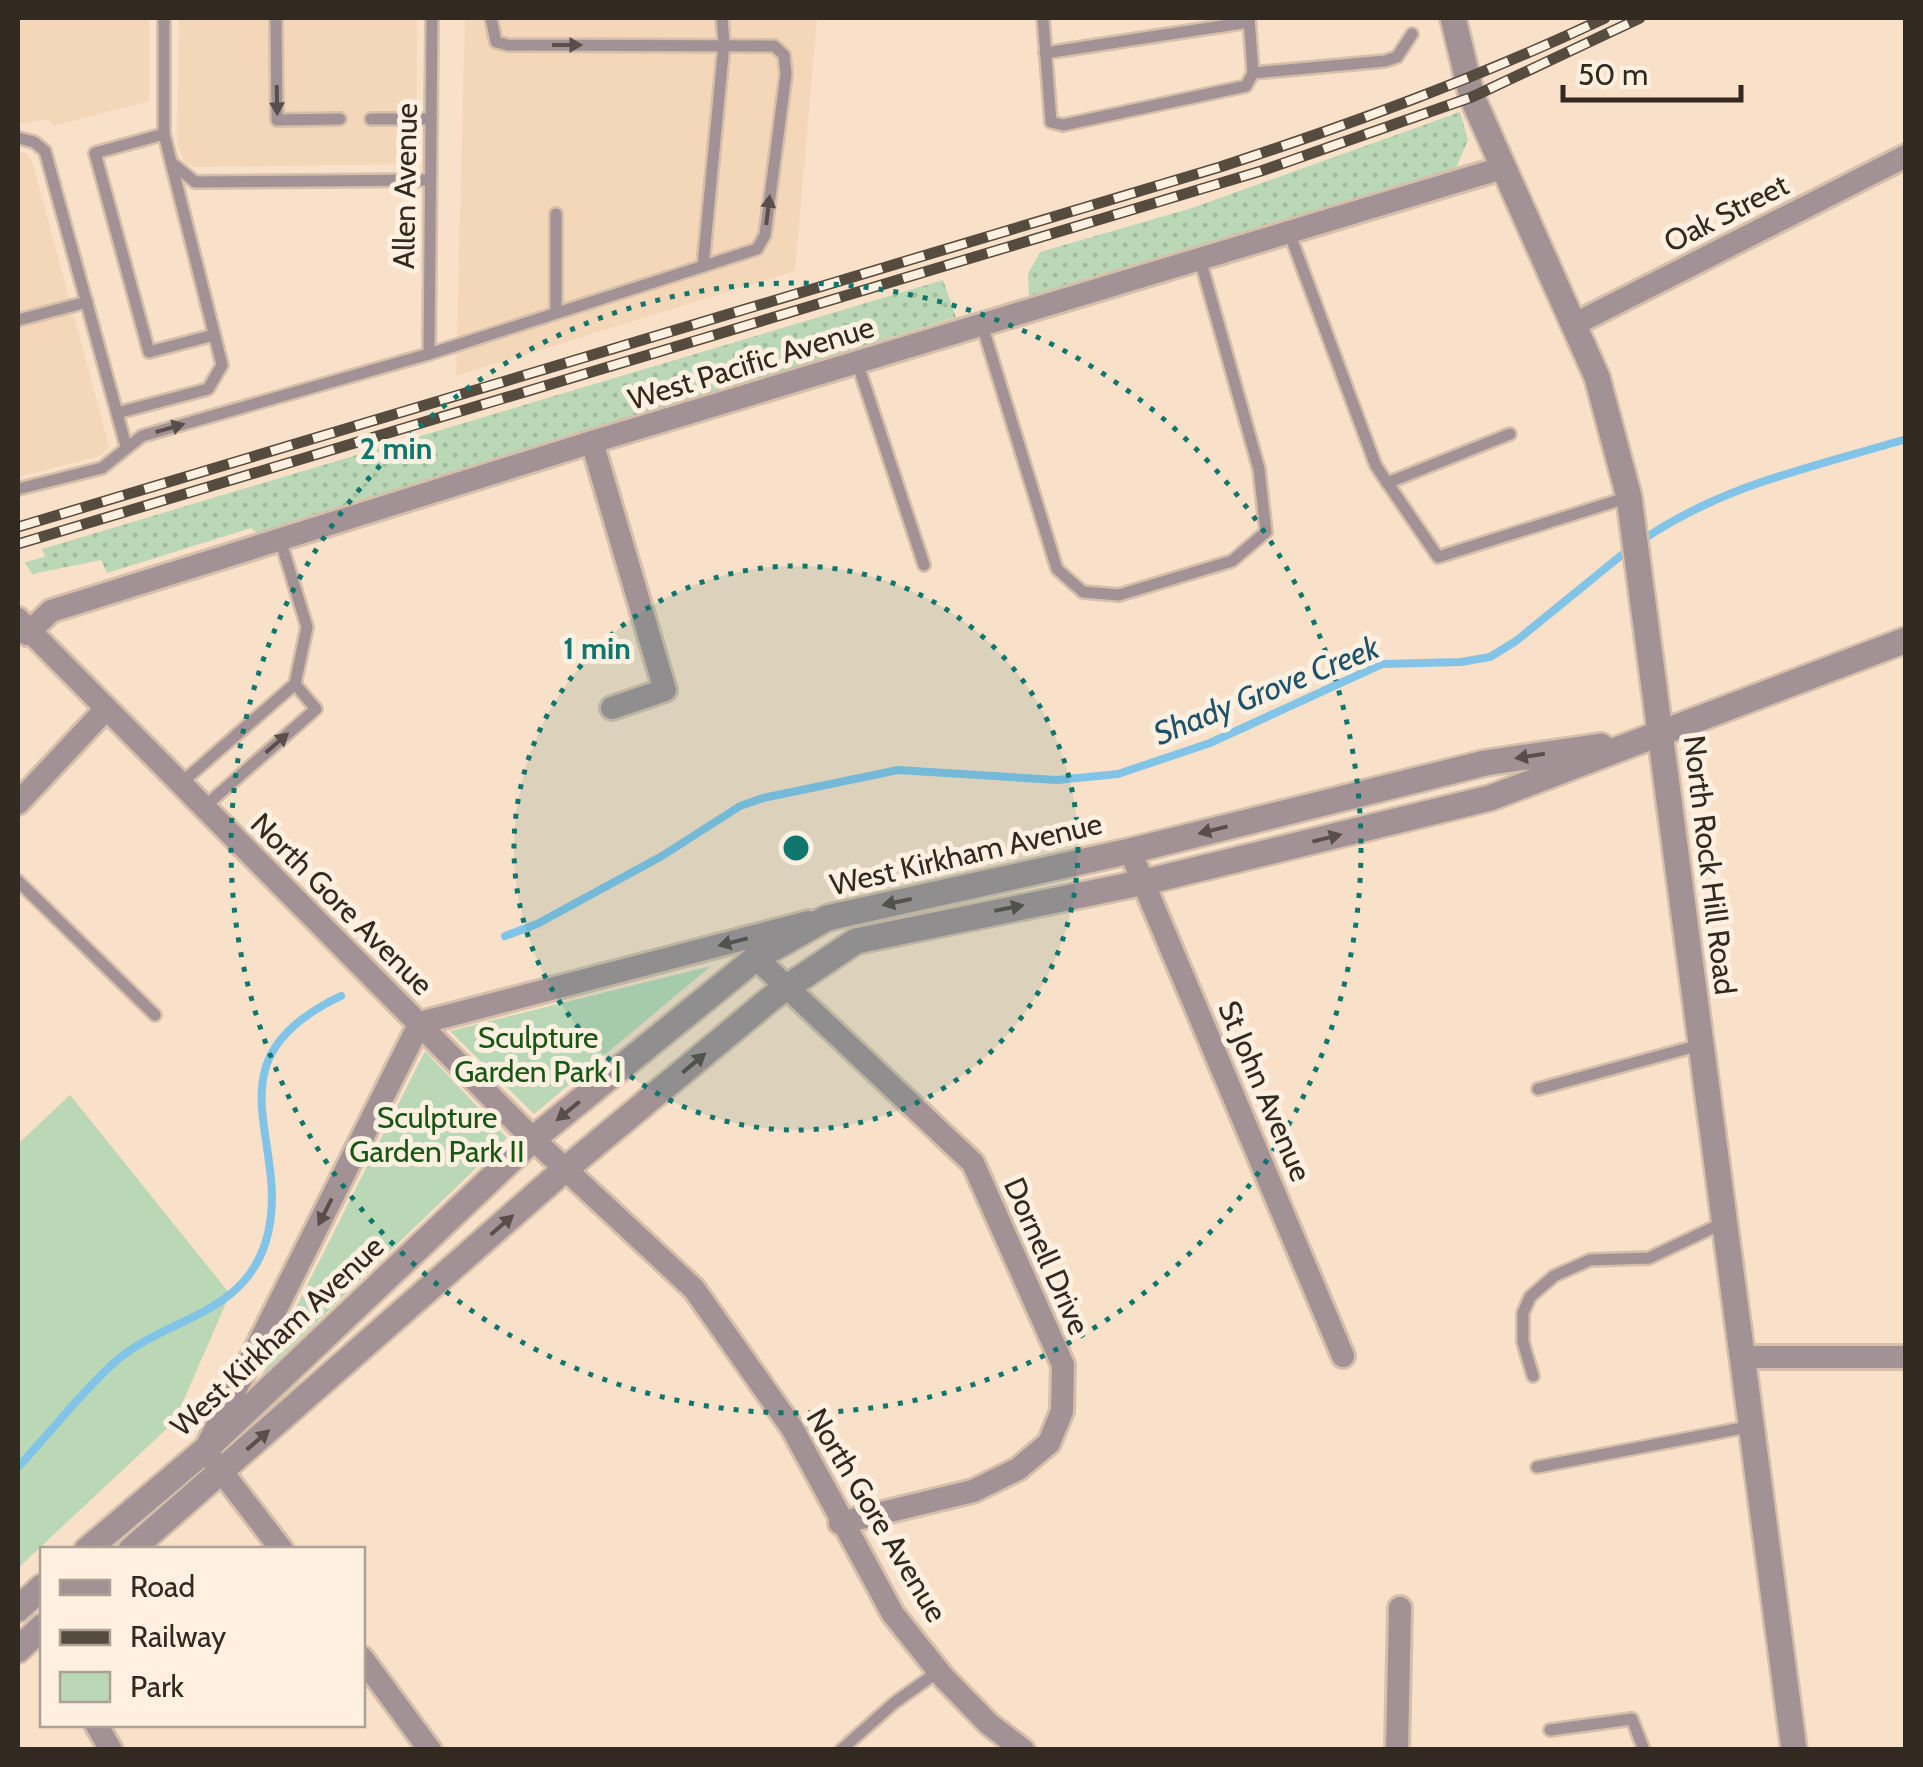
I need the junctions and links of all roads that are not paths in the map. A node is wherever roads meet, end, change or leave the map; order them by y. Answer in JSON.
{"nodes":[{"id":1,"x":164,"y":18,"type":"edge"},
{"id":2,"x":276,"y":18,"type":"edge"},
{"id":3,"x":432,"y":18,"type":"edge"},
{"id":4,"x":490,"y":18,"type":"edge"},
{"id":5,"x":722,"y":18,"type":"edge"},
{"id":6,"x":1043,"y":18,"type":"edge"},
{"id":7,"x":1453,"y":18,"type":"edge"},
{"id":8,"x":1249,"y":20,"type":"edge"},
{"id":9,"x":1412,"y":34,"type":"dead end"},
{"id":10,"x":724,"y":44,"type":"junction"},
{"id":11,"x":1045,"y":53,"type":"junction"},
{"id":12,"x":1254,"y":73,"type":"junction"},
{"id":13,"x":340,"y":119,"type":"dead end"},
{"id":14,"x":370,"y":119,"type":"dead end"},
{"id":15,"x":431,"y":120,"type":"junction"},
{"id":16,"x":164,"y":134,"type":"junction"},
{"id":17,"x":18,"y":138,"type":"edge"},
{"id":18,"x":1906,"y":156,"type":"edge"},
{"id":19,"x":173,"y":164,"type":"junction"},
{"id":20,"x":1502,"y":168,"type":"junction"},
{"id":21,"x":430,"y":180,"type":"junction"},
{"id":22,"x":556,"y":214,"type":"dead end"},
{"id":23,"x":1288,"y":232,"type":"junction"},
{"id":24,"x":1200,"y":259,"type":"junction"},
{"id":25,"x":703,"y":266,"type":"junction"},
{"id":26,"x":86,"y":302,"type":"junction"},
{"id":27,"x":556,"y":313,"type":"junction"},
{"id":28,"x":18,"y":320,"type":"edge"},
{"id":29,"x":1574,"y":324,"type":"junction"},
{"id":30,"x":982,"y":325,"type":"junction"},
{"id":31,"x":214,"y":335,"type":"junction"},
{"id":32,"x":429,"y":354,"type":"junction"},
{"id":33,"x":857,"y":362,"type":"junction"},
{"id":34,"x":117,"y":412,"type":"junction"},
{"id":35,"x":1510,"y":434,"type":"dead end"},
{"id":36,"x":592,"y":442,"type":"junction"},
{"id":37,"x":126,"y":446,"type":"junction"},
{"id":38,"x":1387,"y":483,"type":"junction"},
{"id":39,"x":18,"y":489,"type":"edge"},
{"id":40,"x":1630,"y":506,"type":"junction"},
{"id":41,"x":280,"y":539,"type":"junction"},
{"id":42,"x":924,"y":566,"type":"dead end"},
{"id":43,"x":22,"y":626,"type":"edge"},
{"id":44,"x":1906,"y":640,"type":"edge"},
{"id":45,"x":295,"y":684,"type":"junction"},
{"id":46,"x":612,"y":708,"type":"dead end"},
{"id":47,"x":106,"y":710,"type":"junction"},
{"id":48,"x":1661,"y":737,"type":"junction"},
{"id":49,"x":180,"y":784,"type":"junction"},
{"id":50,"x":18,"y":803,"type":"edge"},
{"id":51,"x":204,"y":807,"type":"junction"},
{"id":52,"x":1130,"y":851,"type":"junction"},
{"id":53,"x":18,"y":881,"type":"edge"},
{"id":54,"x":1145,"y":882,"type":"junction"},
{"id":55,"x":827,"y":918,"type":"junction"},
{"id":56,"x":756,"y":958,"type":"junction"},
{"id":57,"x":792,"y":988,"type":"junction"},
{"id":58,"x":156,"y":1015,"type":"dead end"},
{"id":59,"x":420,"y":1023,"type":"junction"},
{"id":60,"x":1700,"y":1045,"type":"junction"},
{"id":61,"x":1538,"y":1089,"type":"dead end"},
{"id":62,"x":533,"y":1139,"type":"junction"},
{"id":63,"x":565,"y":1170,"type":"junction"},
{"id":64,"x":1725,"y":1222,"type":"junction"},
{"id":65,"x":1343,"y":1356,"type":"dead end"},
{"id":66,"x":1744,"y":1357,"type":"junction"},
{"id":67,"x":1906,"y":1357,"type":"edge"},
{"id":68,"x":1532,"y":1376,"type":"dead end"},
{"id":69,"x":1753,"y":1426,"type":"junction"},
{"id":70,"x":206,"y":1450,"type":"junction"},
{"id":71,"x":1537,"y":1467,"type":"dead end"},
{"id":72,"x":224,"y":1470,"type":"junction"},
{"id":73,"x":840,"y":1523,"type":"junction"},
{"id":74,"x":91,"y":1547,"type":"edge"},
{"id":75,"x":135,"y":1547,"type":"edge"},
{"id":76,"x":280,"y":1547,"type":"edge"},
{"id":77,"x":40,"y":1590,"type":"edge"},
{"id":78,"x":20,"y":1607,"type":"edge"},
{"id":79,"x":1400,"y":1608,"type":"dead end"},
{"id":80,"x":40,"y":1630,"type":"edge"},
{"id":81,"x":40,"y":1632,"type":"edge"},
{"id":82,"x":18,"y":1650,"type":"edge"},
{"id":83,"x":365,"y":1662,"type":"edge"},
{"id":84,"x":939,"y":1671,"type":"junction"},
{"id":85,"x":98,"y":1727,"type":"edge"},
{"id":86,"x":1550,"y":1730,"type":"dead end"},
{"id":87,"x":112,"y":1750,"type":"edge"},
{"id":88,"x":430,"y":1750,"type":"edge"},
{"id":89,"x":841,"y":1750,"type":"edge"},
{"id":90,"x":1022,"y":1750,"type":"edge"},
{"id":91,"x":1397,"y":1750,"type":"edge"},
{"id":92,"x":1644,"y":1750,"type":"edge"},
{"id":93,"x":1794,"y":1750,"type":"edge"}],
"edges":[{"from":1,"to":16,"type":"lane"},
{"from":2,"to":13,"type":"lane","one_way":true},
{"from":3,"to":15,"type":"lane","name":"Allen Avenue"},
{"from":4,"to":10,"type":"lane","one_way":true},
{"from":5,"to":10,"type":"lane"},
{"from":6,"to":11,"type":"lane"},
{"from":7,"to":20,"type":"street","name":"North Rock Hill Road"},
{"from":8,"to":11,"type":"lane"},
{"from":8,"to":12,"type":"lane"},
{"from":9,"to":12,"type":"lane"},
{"from":10,"to":25,"type":"lane"},
{"from":25,"to":10,"type":"lane","one_way":true},
{"from":11,"to":12,"type":"lane"},
{"from":14,"to":15,"type":"lane"},
{"from":15,"to":21,"type":"lane","name":"Allen Avenue"},
{"from":16,"to":19,"type":"lane"},
{"from":16,"to":31,"type":"lane"},
{"from":17,"to":26,"type":"lane"},
{"from":18,"to":29,"type":"street","name":"Oak Street"},
{"from":19,"to":21,"type":"lane"},
{"from":19,"to":31,"type":"lane"},
{"from":20,"to":23,"type":"street","name":"West Pacific Avenue"},
{"from":20,"to":29,"type":"street","name":"North Rock Hill Road"},
{"from":21,"to":32,"type":"lane","name":"Allen Avenue"},
{"from":22,"to":27,"type":"lane"},
{"from":23,"to":24,"type":"street","name":"West Pacific Avenue"},
{"from":23,"to":38,"type":"lane"},
{"from":24,"to":30,"type":"street","name":"West Pacific Avenue"},
{"from":24,"to":30,"type":"lane"},
{"from":25,"to":27,"type":"lane"},
{"from":26,"to":28,"type":"lane"},
{"from":26,"to":34,"type":"lane"},
{"from":27,"to":32,"type":"lane"},
{"from":29,"to":40,"type":"street","name":"North Rock Hill Road"},
{"from":30,"to":33,"type":"street","name":"West Pacific Avenue"},
{"from":31,"to":34,"type":"lane"},
{"from":37,"to":32,"type":"lane","one_way":true},
{"from":33,"to":36,"type":"street","name":"West Pacific Avenue"},
{"from":33,"to":42,"type":"lane"},
{"from":34,"to":37,"type":"lane"},
{"from":35,"to":38,"type":"lane"},
{"from":36,"to":41,"type":"street","name":"West Pacific Avenue"},
{"from":36,"to":46,"type":"street"},
{"from":37,"to":39,"type":"lane"},
{"from":38,"to":40,"type":"lane"},
{"from":40,"to":48,"type":"street","name":"North Rock Hill Road"},
{"from":41,"to":43,"type":"street","name":"West Pacific Avenue"},
{"from":41,"to":45,"type":"lane"},
{"from":43,"to":47,"type":"street","name":"North Gore Avenue"},
{"from":44,"to":48,"type":"street","name":"West Kirkham Avenue"},
{"from":45,"to":49,"type":"lane"},
{"from":51,"to":45,"type":"lane","one_way":true},
{"from":47,"to":49,"type":"street","name":"North Gore Avenue"},
{"from":47,"to":50,"type":"street"},
{"from":48,"to":52,"type":"street","name":"West Kirkham Avenue","one_way":true},
{"from":54,"to":48,"type":"street","name":"West Kirkham Avenue","one_way":true},
{"from":48,"to":60,"type":"street","name":"North Rock Hill Road"},
{"from":49,"to":51,"type":"street","name":"North Gore Avenue"},
{"from":51,"to":59,"type":"street","name":"North Gore Avenue"},
{"from":52,"to":54,"type":"street","name":"St John Avenue"},
{"from":52,"to":55,"type":"street","name":"West Kirkham Avenue","one_way":true},
{"from":53,"to":58,"type":"lane"},
{"from":57,"to":54,"type":"street","name":"West Kirkham Avenue","one_way":true},
{"from":54,"to":65,"type":"street","name":"St John Avenue"},
{"from":55,"to":56,"type":"street","name":"West Kirkham Avenue"},
{"from":55,"to":59,"type":"street","one_way":true},
{"from":56,"to":57,"type":"street","name":"Dornell Drive"},
{"from":56,"to":62,"type":"street","name":"West Kirkham Avenue","one_way":true},
{"from":63,"to":57,"type":"street","name":"West Kirkham Avenue","one_way":true},
{"from":57,"to":73,"type":"street","name":"Dornell Drive"},
{"from":59,"to":62,"type":"street","name":"North Gore Avenue"},
{"from":59,"to":70,"type":"street","one_way":true},
{"from":60,"to":61,"type":"lane"},
{"from":60,"to":64,"type":"street","name":"North Rock Hill Road"},
{"from":62,"to":63,"type":"street","name":"North Gore Avenue"},
{"from":62,"to":70,"type":"street","name":"West Kirkham Avenue"},
{"from":72,"to":63,"type":"street","name":"West Kirkham Avenue","one_way":true},
{"from":63,"to":73,"type":"street","name":"North Gore Avenue"},
{"from":64,"to":66,"type":"street","name":"North Rock Hill Road"},
{"from":64,"to":68,"type":"lane"},
{"from":66,"to":67,"type":"street"},
{"from":66,"to":69,"type":"street","name":"North Rock Hill Road"},
{"from":69,"to":71,"type":"lane"},
{"from":69,"to":93,"type":"street","name":"North Rock Hill Road"},
{"from":70,"to":72,"type":"street"},
{"from":70,"to":74,"type":"street","name":"West Kirkham Avenue"},
{"from":72,"to":75,"type":"street","name":"West Kirkham Avenue"},
{"from":72,"to":76,"type":"street"},
{"from":73,"to":84,"type":"street","name":"North Gore Avenue"},
{"from":77,"to":78,"type":"street"},
{"from":78,"to":80,"type":"street"},
{"from":79,"to":91,"type":"street"},
{"from":81,"to":82,"type":"street"},
{"from":83,"to":88,"type":"street"},
{"from":84,"to":89,"type":"lane"},
{"from":84,"to":90,"type":"street","name":"North Gore Avenue"},
{"from":85,"to":87,"type":"street"},
{"from":86,"to":92,"type":"lane"}]}
